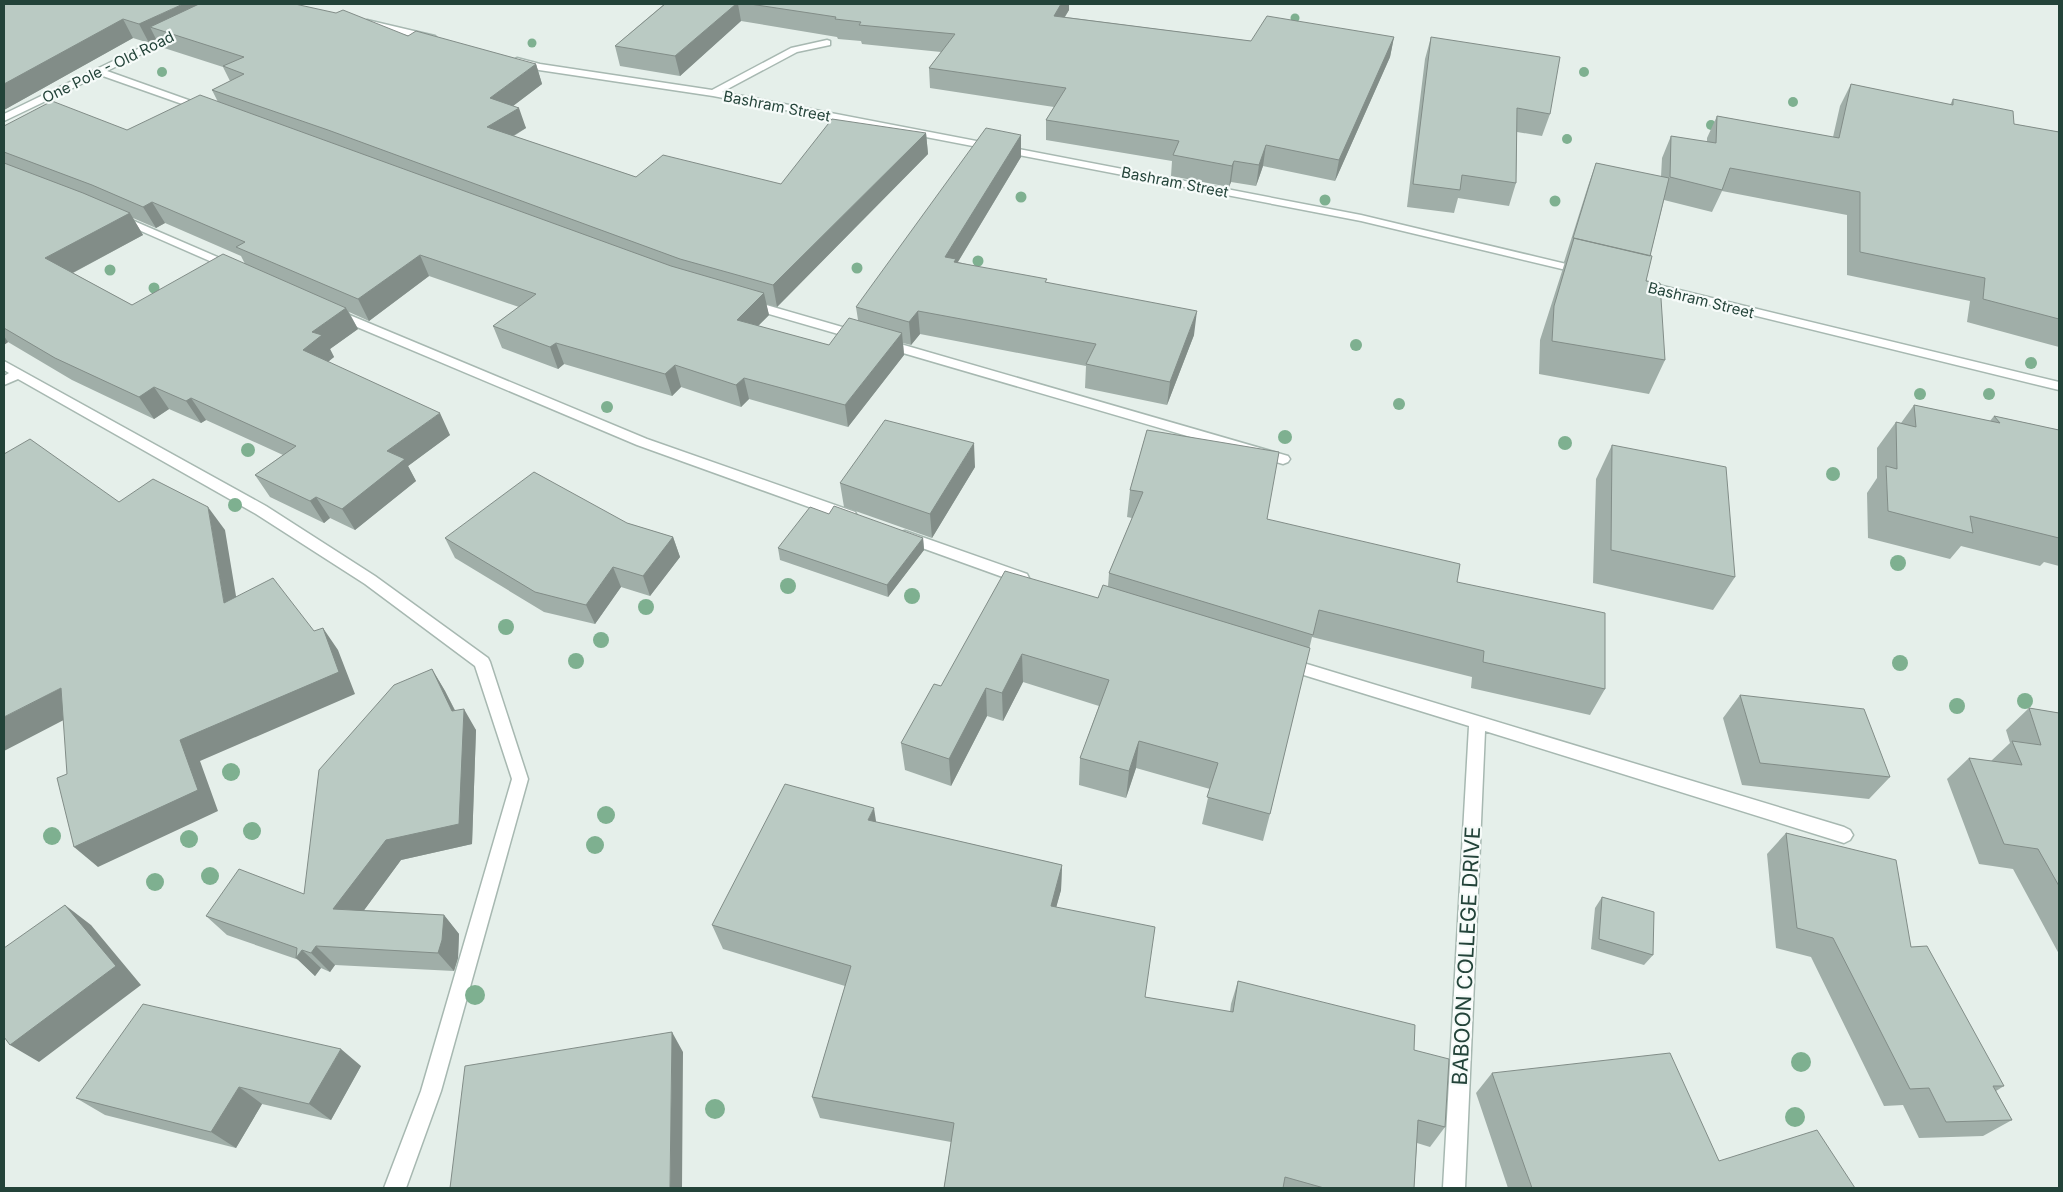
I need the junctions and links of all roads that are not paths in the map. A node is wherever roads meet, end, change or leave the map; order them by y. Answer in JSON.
{"nodes":[{"id":1,"x":352,"y":19,"type":"edge"},
{"id":2,"x":187,"y":29,"type":"edge"},
{"id":3,"x":447,"y":42,"type":"edge"},
{"id":4,"x":826,"y":43,"type":"dead end"},
{"id":5,"x":502,"y":57,"type":"edge"},
{"id":6,"x":98,"y":71,"type":"junction"},
{"id":7,"x":713,"y":93,"type":"junction"},
{"id":8,"x":220,"y":114,"type":"edge"},
{"id":9,"x":4,"y":118,"type":"edge"},
{"id":10,"x":110,"y":214,"type":"edge"},
{"id":11,"x":245,"y":273,"type":"edge"},
{"id":12,"x":1594,"y":274,"type":"edge"},
{"id":13,"x":1633,"y":283,"type":"edge"},
{"id":14,"x":738,"y":301,"type":"edge"},
{"id":15,"x":326,"y":309,"type":"edge"},
{"id":16,"x":4,"y":364,"type":"edge"},
{"id":17,"x":19,"y":373,"type":"junction"},
{"id":18,"x":4,"y":381,"type":"edge"},
{"id":19,"x":2059,"y":386,"type":"edge"},
{"id":20,"x":1283,"y":459,"type":"dead end"},
{"id":21,"x":864,"y":521,"type":"edge"},
{"id":22,"x":892,"y":531,"type":"edge"},
{"id":23,"x":1040,"y":584,"type":"edge"},
{"id":24,"x":1272,"y":660,"type":"edge"},
{"id":25,"x":1477,"y":724,"type":"junction"},
{"id":26,"x":1844,"y":835,"type":"dead end"},
{"id":27,"x":394,"y":1188,"type":"edge"},
{"id":28,"x":1454,"y":1188,"type":"edge"}],
"edges":[{"from":1,"to":3,"type":"street"},
{"from":2,"to":6,"type":"street","name":"One Pole - Old Road"},
{"from":4,"to":7,"type":"street"},
{"from":5,"to":7,"type":"street","name":"Bashram Street"},
{"from":6,"to":8,"type":"street"},
{"from":6,"to":9,"type":"street","name":"One Pole - Old Road"},
{"from":7,"to":12,"type":"street","name":"Bashram Street"},
{"from":10,"to":11,"type":"street"},
{"from":13,"to":19,"type":"street","name":"Bashram Street"},
{"from":14,"to":20,"type":"street"},
{"from":15,"to":21,"type":"street"},
{"from":16,"to":17,"type":"street"},
{"from":17,"to":18,"type":"street"},
{"from":17,"to":27,"type":"street"},
{"from":22,"to":23,"type":"street"},
{"from":24,"to":25,"type":"street"},
{"from":25,"to":26,"type":"street"},
{"from":25,"to":28,"type":"street","name":"BABOON COLLEGE DRIVE"}]}
